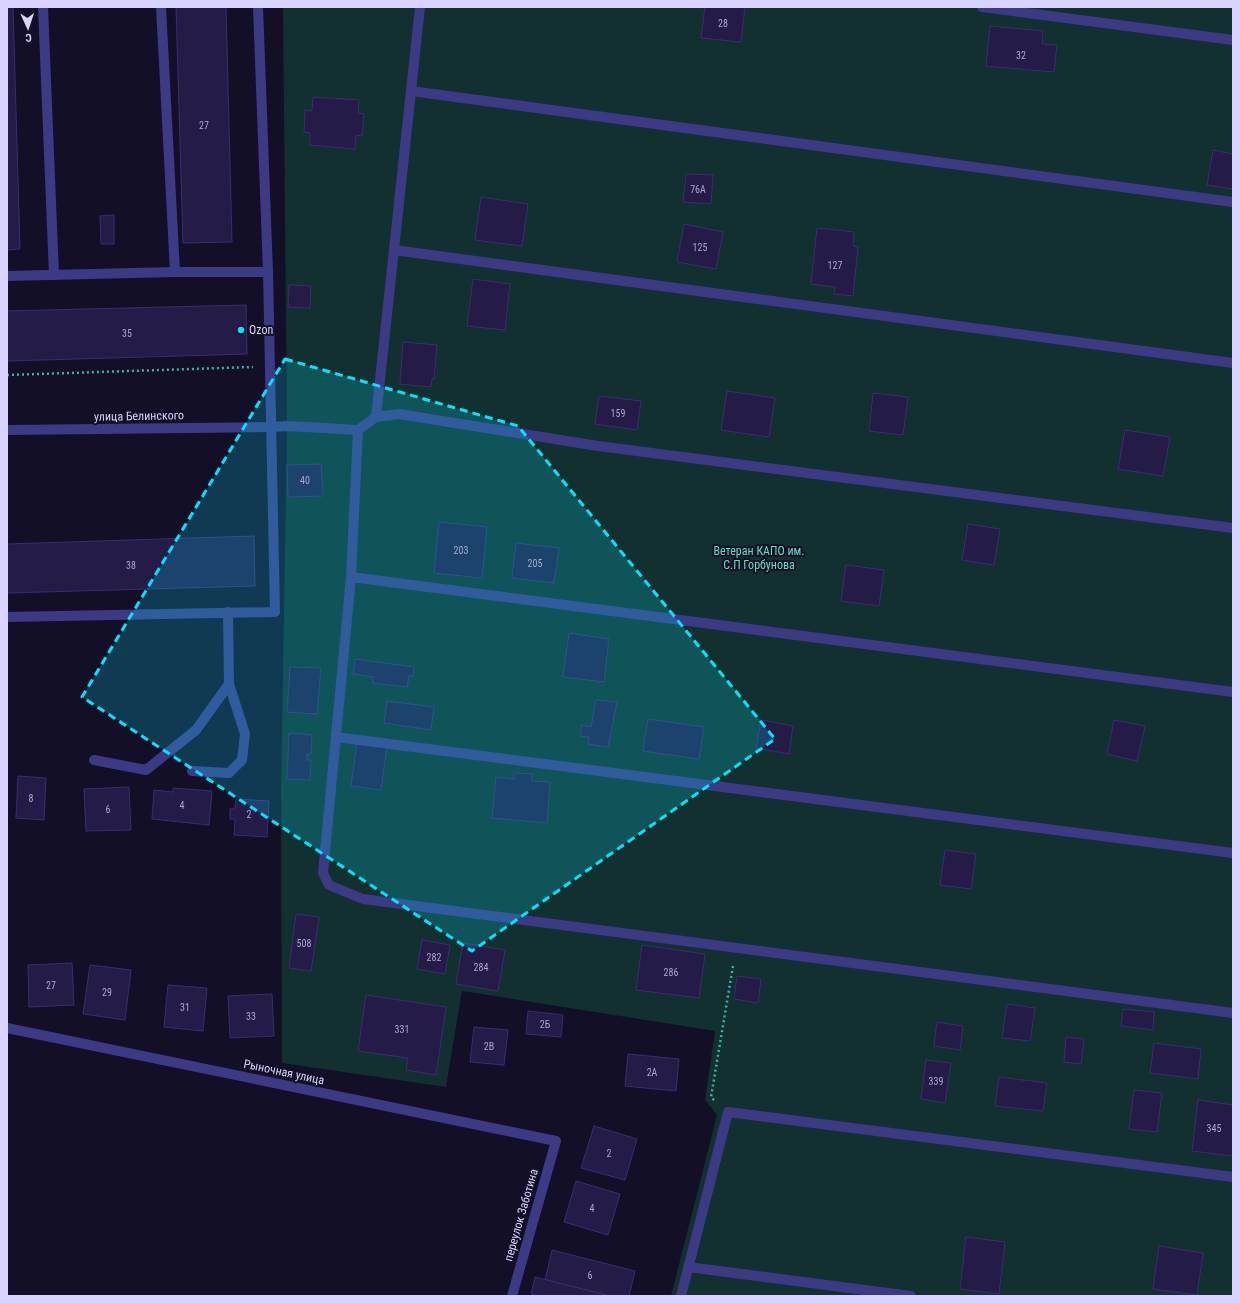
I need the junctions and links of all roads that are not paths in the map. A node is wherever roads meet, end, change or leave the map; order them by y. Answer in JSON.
{"nodes":[{"id":1,"x":43,"y":7,"type":"edge"},
{"id":2,"x":161,"y":7,"type":"edge"},
{"id":3,"x":258,"y":7,"type":"edge"},
{"id":4,"x":420,"y":7,"type":"edge"},
{"id":5,"x":982,"y":7,"type":"edge"},
{"id":6,"x":1233,"y":40,"type":"edge"},
{"id":7,"x":410,"y":91,"type":"junction"},
{"id":8,"x":1233,"y":202,"type":"edge"},
{"id":9,"x":394,"y":250,"type":"junction"},
{"id":10,"x":175,"y":272,"type":"junction"},
{"id":11,"x":268,"y":272,"type":"junction"},
{"id":12,"x":54,"y":275,"type":"junction"},
{"id":13,"x":7,"y":276,"type":"edge"},
{"id":14,"x":1233,"y":363,"type":"edge"},
{"id":15,"x":376,"y":417,"type":"junction"},
{"id":16,"x":272,"y":427,"type":"junction"},
{"id":17,"x":7,"y":430,"type":"edge"},
{"id":18,"x":358,"y":430,"type":"junction"},
{"id":19,"x":1233,"y":528,"type":"edge"},
{"id":20,"x":351,"y":577,"type":"junction"},
{"id":21,"x":228,"y":612,"type":"junction"},
{"id":22,"x":7,"y":617,"type":"edge"},
{"id":23,"x":229,"y":684,"type":"junction"},
{"id":24,"x":1233,"y":692,"type":"edge"},
{"id":25,"x":336,"y":737,"type":"junction"},
{"id":26,"x":94,"y":760,"type":"dead end"},
{"id":27,"x":192,"y":771,"type":"dead end"},
{"id":28,"x":1233,"y":853,"type":"edge"},
{"id":29,"x":1233,"y":1013,"type":"edge"},
{"id":30,"x":7,"y":1028,"type":"edge"},
{"id":31,"x":556,"y":1141,"type":"joint"},
{"id":32,"x":1233,"y":1177,"type":"edge"},
{"id":33,"x":688,"y":1267,"type":"junction"},
{"id":34,"x":512,"y":1296,"type":"edge"},
{"id":35,"x":681,"y":1296,"type":"edge"},
{"id":36,"x":911,"y":1296,"type":"edge"}],
"edges":[{"from":1,"to":12,"type":"street"},
{"from":2,"to":10,"type":"street"},
{"from":3,"to":11,"type":"street"},
{"from":4,"to":7,"type":"street"},
{"from":5,"to":6,"type":"street"},
{"from":7,"to":8,"type":"street"},
{"from":7,"to":9,"type":"street"},
{"from":9,"to":14,"type":"street"},
{"from":9,"to":15,"type":"street"},
{"from":10,"to":11,"type":"street"},
{"from":10,"to":12,"type":"street"},
{"from":11,"to":16,"type":"street"},
{"from":12,"to":13,"type":"street"},
{"from":15,"to":18,"type":"street"},
{"from":15,"to":19,"type":"street"},
{"from":16,"to":17,"type":"street","name":"улица Белинского"},
{"from":16,"to":18,"type":"street","name":"улица Белинского"},
{"from":16,"to":21,"type":"street"},
{"from":18,"to":20,"type":"street"},
{"from":20,"to":24,"type":"street"},
{"from":20,"to":25,"type":"street"},
{"from":21,"to":22,"type":"street"},
{"from":21,"to":23,"type":"street"},
{"from":23,"to":26,"type":"street"},
{"from":23,"to":27,"type":"street"},
{"from":25,"to":28,"type":"street"},
{"from":25,"to":29,"type":"street"},
{"from":30,"to":31,"type":"street","name":"Рыночная улица"},
{"from":31,"to":34,"type":"street","name":"переулок Заботина"},
{"from":32,"to":33,"type":"street"},
{"from":33,"to":35,"type":"street"},
{"from":33,"to":36,"type":"street"}]}
